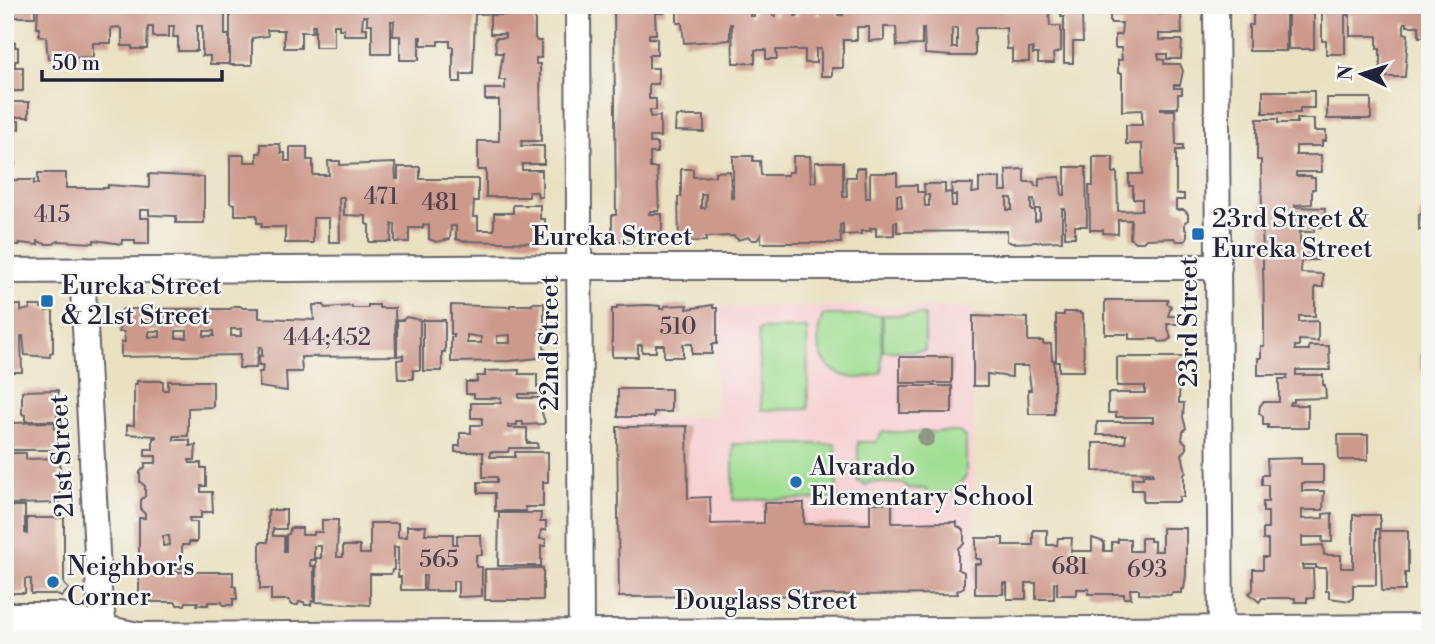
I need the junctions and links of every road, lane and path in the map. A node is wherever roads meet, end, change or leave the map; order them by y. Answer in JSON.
{"nodes":[{"id":1,"x":578,"y":5,"type":"edge"},
{"id":2,"x":1216,"y":5,"type":"edge"},
{"id":3,"x":580,"y":267,"type":"junction"},
{"id":4,"x":1219,"y":267,"type":"junction"},
{"id":5,"x":82,"y":270,"type":"junction"},
{"id":6,"x":5,"y":271,"type":"edge"},
{"id":7,"x":5,"y":615,"type":"edge"},
{"id":8,"x":1430,"y":627,"type":"edge"},
{"id":9,"x":105,"y":633,"type":"edge"},
{"id":10,"x":1221,"y":633,"type":"edge"},
{"id":11,"x":899,"y":634,"type":"edge"},
{"id":12,"x":581,"y":635,"type":"edge"},
{"id":13,"x":5,"y":637,"type":"edge"}],
"edges":[{"from":1,"to":3,"type":"street","name":"22nd Street"},
{"from":2,"to":4,"type":"street","name":"23rd Street"},
{"from":3,"to":4,"type":"street","name":"Eureka Street"},
{"from":3,"to":5,"type":"street","name":"Eureka Street"},
{"from":3,"to":12,"type":"street","name":"22nd Street"},
{"from":4,"to":10,"type":"street","name":"23rd Street"},
{"from":5,"to":6,"type":"street","name":"Eureka Street"},
{"from":5,"to":9,"type":"street","name":"21st Street"},
{"from":7,"to":9,"type":"street","name":"Douglass Street"},
{"from":8,"to":10,"type":"street","name":"Douglass Street"},
{"from":9,"to":12,"type":"street","name":"Douglass Street"},
{"from":9,"to":13,"type":"street","name":"Douglass Street"},
{"from":10,"to":11,"type":"street","name":"Douglass Street"},
{"from":11,"to":12,"type":"street","name":"Douglass Street"}]}
